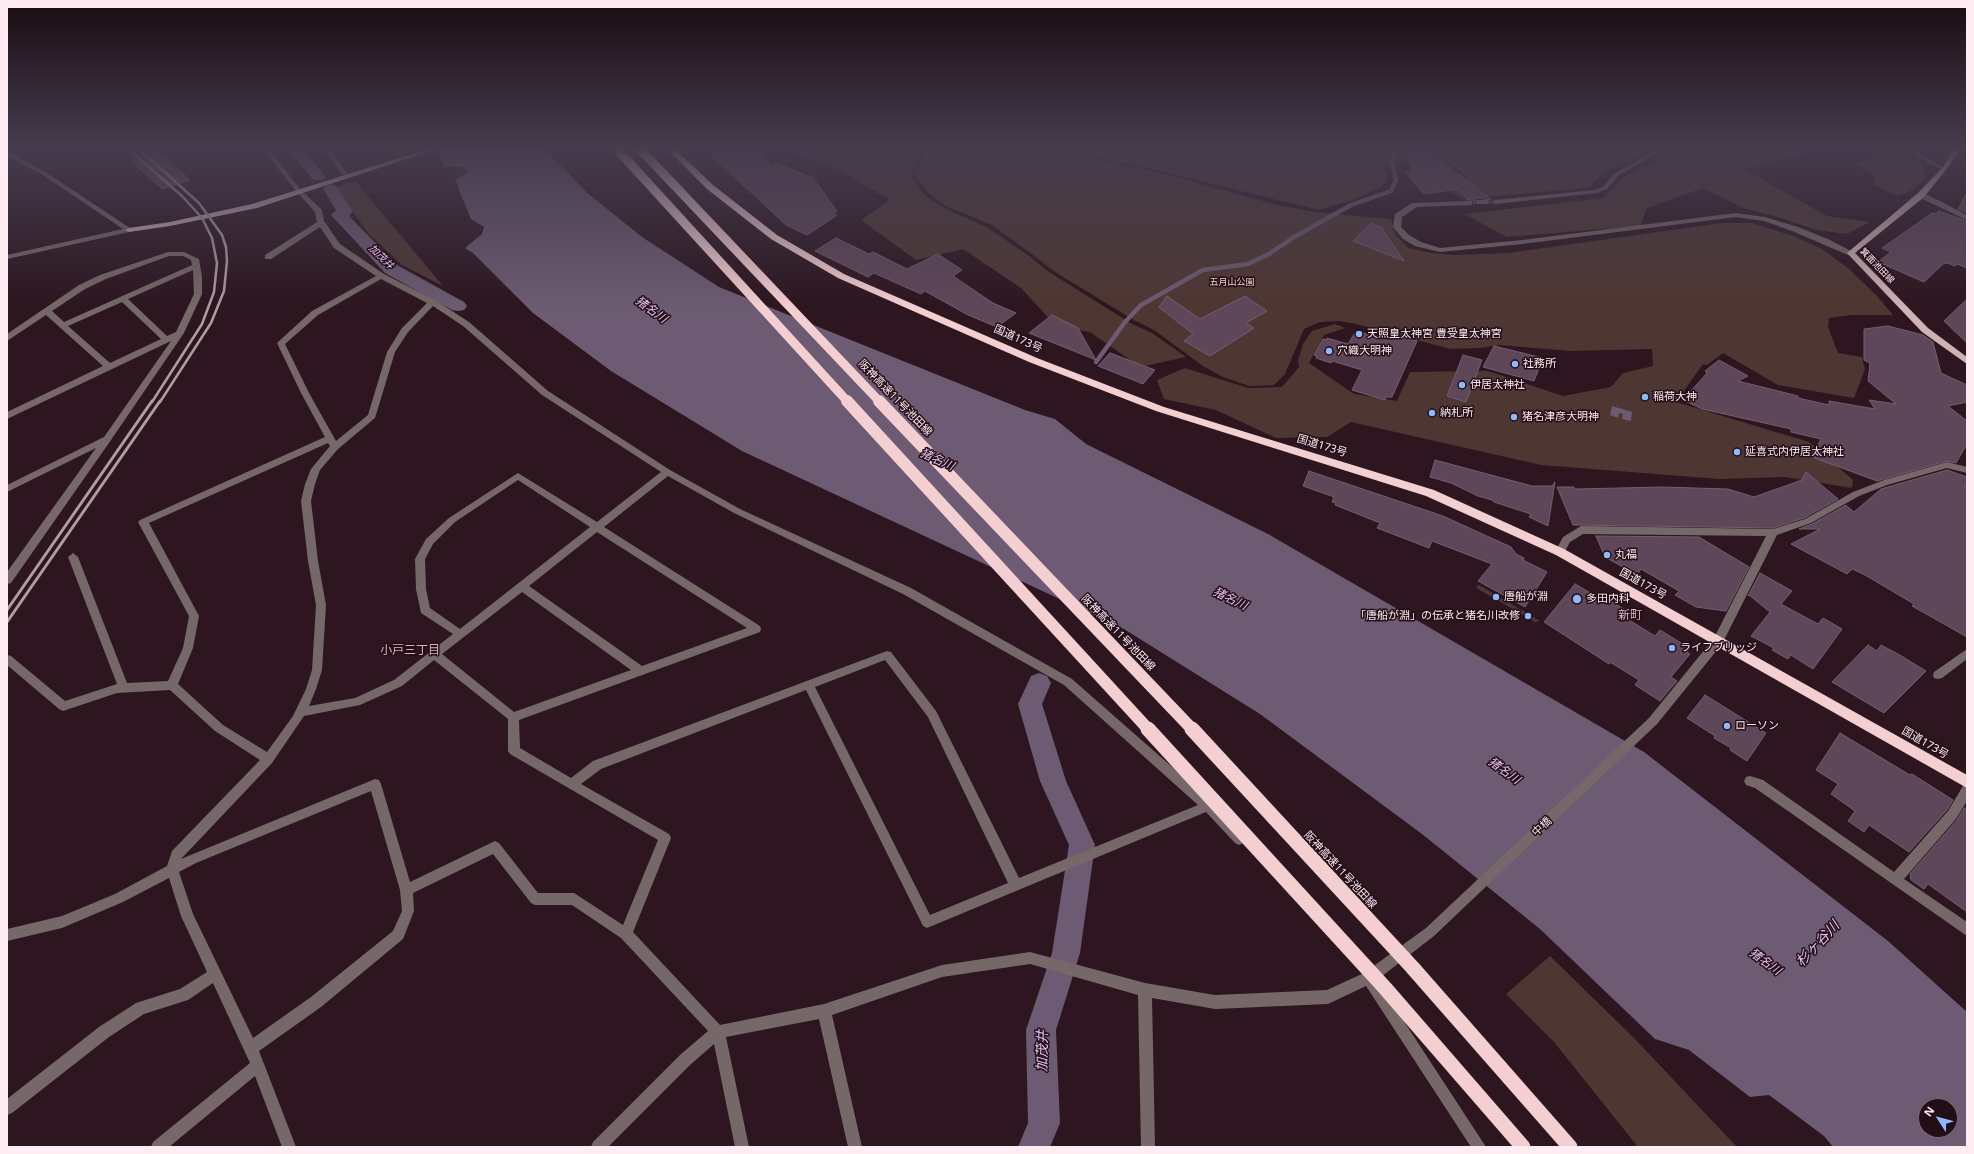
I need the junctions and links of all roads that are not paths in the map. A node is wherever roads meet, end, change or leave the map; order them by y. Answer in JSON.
{"nodes":[{"id":1,"x":85,"y":201,"type":"edge"},
{"id":2,"x":266,"y":201,"type":"edge"},
{"id":3,"x":308,"y":201,"type":"edge"},
{"id":4,"x":664,"y":201,"type":"edge"},
{"id":5,"x":689,"y":201,"type":"edge"},
{"id":6,"x":728,"y":201,"type":"edge"},
{"id":7,"x":1498,"y":201,"type":"edge"},
{"id":8,"x":1914,"y":201,"type":"edge"},
{"id":9,"x":1933,"y":201,"type":"edge"},
{"id":10,"x":1486,"y":202,"type":"dead end"},
{"id":11,"x":1469,"y":203,"type":"dead end"},
{"id":12,"x":1967,"y":218,"type":"edge"},
{"id":13,"x":321,"y":223,"type":"junction"},
{"id":14,"x":129,"y":230,"type":"junction"},
{"id":15,"x":1851,"y":253,"type":"junction"},
{"id":16,"x":7,"y":257,"type":"edge"},
{"id":17,"x":268,"y":257,"type":"dead end"},
{"id":18,"x":196,"y":266,"type":"junction"},
{"id":19,"x":381,"y":276,"type":"junction"},
{"id":20,"x":123,"y":299,"type":"junction"},
{"id":21,"x":432,"y":302,"type":"junction"},
{"id":22,"x":47,"y":311,"type":"junction"},
{"id":23,"x":64,"y":325,"type":"junction"},
{"id":24,"x":180,"y":333,"type":"junction"},
{"id":25,"x":7,"y":338,"type":"edge"},
{"id":26,"x":166,"y":340,"type":"junction"},
{"id":27,"x":1967,"y":361,"type":"edge"},
{"id":28,"x":109,"y":367,"type":"junction"},
{"id":29,"x":7,"y":416,"type":"edge"},
{"id":30,"x":108,"y":438,"type":"junction"},
{"id":31,"x":333,"y":443,"type":"junction"},
{"id":32,"x":1967,"y":471,"type":"edge"},
{"id":33,"x":667,"y":472,"type":"junction"},
{"id":34,"x":7,"y":489,"type":"edge"},
{"id":35,"x":597,"y":526,"type":"junction"},
{"id":36,"x":1773,"y":533,"type":"junction"},
{"id":37,"x":1560,"y":552,"type":"junction"},
{"id":38,"x":72,"y":557,"type":"dead end"},
{"id":39,"x":8,"y":577,"type":"edge"},
{"id":40,"x":521,"y":586,"type":"junction"},
{"id":41,"x":460,"y":634,"type":"junction"},
{"id":42,"x":1718,"y":641,"type":"junction"},
{"id":43,"x":434,"y":654,"type":"junction"},
{"id":44,"x":1966,"y":654,"type":"edge"},
{"id":45,"x":7,"y":659,"type":"edge"},
{"id":46,"x":640,"y":671,"type":"junction"},
{"id":47,"x":1938,"y":675,"type":"dead end"},
{"id":48,"x":808,"y":684,"type":"junction"},
{"id":49,"x":172,"y":685,"type":"junction"},
{"id":50,"x":124,"y":688,"type":"junction"},
{"id":51,"x":301,"y":712,"type":"junction"},
{"id":52,"x":513,"y":717,"type":"junction"},
{"id":53,"x":268,"y":759,"type":"junction"},
{"id":54,"x":1750,"y":782,"type":"dead end"},
{"id":55,"x":1967,"y":782,"type":"edge"},
{"id":56,"x":572,"y":784,"type":"junction"},
{"id":57,"x":1967,"y":790,"type":"edge"},
{"id":58,"x":1208,"y":806,"type":"junction"},
{"id":59,"x":172,"y":869,"type":"junction"},
{"id":60,"x":1896,"y":879,"type":"junction"},
{"id":61,"x":1016,"y":886,"type":"junction"},
{"id":62,"x":406,"y":890,"type":"junction"},
{"id":63,"x":1967,"y":930,"type":"edge"},
{"id":64,"x":626,"y":934,"type":"junction"},
{"id":65,"x":7,"y":935,"type":"edge"},
{"id":66,"x":215,"y":974,"type":"junction"},
{"id":67,"x":1368,"y":978,"type":"junction"},
{"id":68,"x":1145,"y":990,"type":"junction"},
{"id":69,"x":824,"y":1011,"type":"junction"},
{"id":70,"x":718,"y":1032,"type":"junction"},
{"id":71,"x":251,"y":1048,"type":"junction"},
{"id":72,"x":257,"y":1066,"type":"junction"},
{"id":73,"x":7,"y":1108,"type":"edge"},
{"id":74,"x":158,"y":1147,"type":"edge"},
{"id":75,"x":289,"y":1147,"type":"edge"},
{"id":76,"x":598,"y":1147,"type":"edge"},
{"id":77,"x":742,"y":1147,"type":"edge"},
{"id":78,"x":855,"y":1147,"type":"edge"},
{"id":79,"x":1148,"y":1147,"type":"edge"},
{"id":80,"x":1479,"y":1147,"type":"edge"},
{"id":81,"x":1523,"y":1147,"type":"edge"},
{"id":82,"x":1570,"y":1147,"type":"edge"}],
"edges":[{"from":1,"to":14,"type":"street"},
{"from":2,"to":14,"type":"main road"},
{"from":3,"to":13,"type":"street"},
{"from":4,"to":81,"type":"highway","bridge":true},
{"from":5,"to":82,"type":"highway","name":"阪神高速11号池田線","bridge":true},
{"from":6,"to":37,"type":"highway","name":"国道173号"},
{"from":7,"to":10,"type":"street"},
{"from":8,"to":15,"type":"main road","name":"箕面池田線"},
{"from":9,"to":12,"type":"street"},
{"from":11,"to":15,"type":"street"},
{"from":13,"to":17,"type":"street"},
{"from":13,"to":19,"type":"street"},
{"from":14,"to":16,"type":"street"},
{"from":15,"to":27,"type":"main road","name":"箕面池田線"},
{"from":18,"to":20,"type":"street"},
{"from":18,"to":22,"type":"street"},
{"from":18,"to":24,"type":"street"},
{"from":19,"to":21,"type":"street"},
{"from":19,"to":31,"type":"street"},
{"from":20,"to":23,"type":"street"},
{"from":20,"to":26,"type":"street"},
{"from":21,"to":31,"type":"street"},
{"from":21,"to":33,"type":"street"},
{"from":22,"to":23,"type":"street"},
{"from":22,"to":25,"type":"street"},
{"from":23,"to":28,"type":"street"},
{"from":24,"to":26,"type":"street"},
{"from":24,"to":30,"type":"street"},
{"from":26,"to":28,"type":"street"},
{"from":28,"to":29,"type":"street"},
{"from":30,"to":34,"type":"street"},
{"from":30,"to":39,"type":"street"},
{"from":31,"to":49,"type":"street"},
{"from":31,"to":51,"type":"street"},
{"from":32,"to":36,"type":"street"},
{"from":33,"to":35,"type":"street"},
{"from":33,"to":58,"type":"street"},
{"from":35,"to":40,"type":"street"},
{"from":35,"to":41,"type":"street"},
{"from":35,"to":46,"type":"street"},
{"from":36,"to":37,"type":"street"},
{"from":36,"to":42,"type":"street","name":"中橋"},
{"from":37,"to":42,"type":"highway","name":"国道173号"},
{"from":38,"to":50,"type":"street"},
{"from":40,"to":41,"type":"street"},
{"from":40,"to":46,"type":"street"},
{"from":41,"to":43,"type":"street"},
{"from":42,"to":55,"type":"highway","name":"国道173号"},
{"from":42,"to":67,"type":"street","name":"中橋"},
{"from":43,"to":51,"type":"street"},
{"from":43,"to":52,"type":"street"},
{"from":44,"to":47,"type":"street"},
{"from":45,"to":50,"type":"street"},
{"from":46,"to":52,"type":"street"},
{"from":48,"to":56,"type":"street"},
{"from":48,"to":61,"type":"street"},
{"from":48,"to":61,"type":"street"},
{"from":49,"to":50,"type":"street"},
{"from":49,"to":53,"type":"street"},
{"from":51,"to":53,"type":"street"},
{"from":52,"to":56,"type":"street"},
{"from":53,"to":59,"type":"street"},
{"from":54,"to":60,"type":"street"},
{"from":56,"to":64,"type":"street"},
{"from":57,"to":60,"type":"street"},
{"from":58,"to":61,"type":"street"},
{"from":58,"to":67,"type":"street"},
{"from":59,"to":62,"type":"street"},
{"from":59,"to":65,"type":"street"},
{"from":59,"to":66,"type":"street"},
{"from":60,"to":63,"type":"street"},
{"from":62,"to":64,"type":"street"},
{"from":62,"to":71,"type":"street"},
{"from":64,"to":70,"type":"street"},
{"from":66,"to":71,"type":"street"},
{"from":66,"to":73,"type":"street"},
{"from":67,"to":68,"type":"street","name":"中橋"},
{"from":67,"to":80,"type":"street"},
{"from":68,"to":69,"type":"street","name":"中橋"},
{"from":68,"to":79,"type":"street"},
{"from":69,"to":70,"type":"street","name":"中橋"},
{"from":69,"to":78,"type":"street"},
{"from":70,"to":76,"type":"street"},
{"from":70,"to":77,"type":"street"},
{"from":71,"to":72,"type":"street"},
{"from":72,"to":74,"type":"street"},
{"from":72,"to":75,"type":"street"}]}
